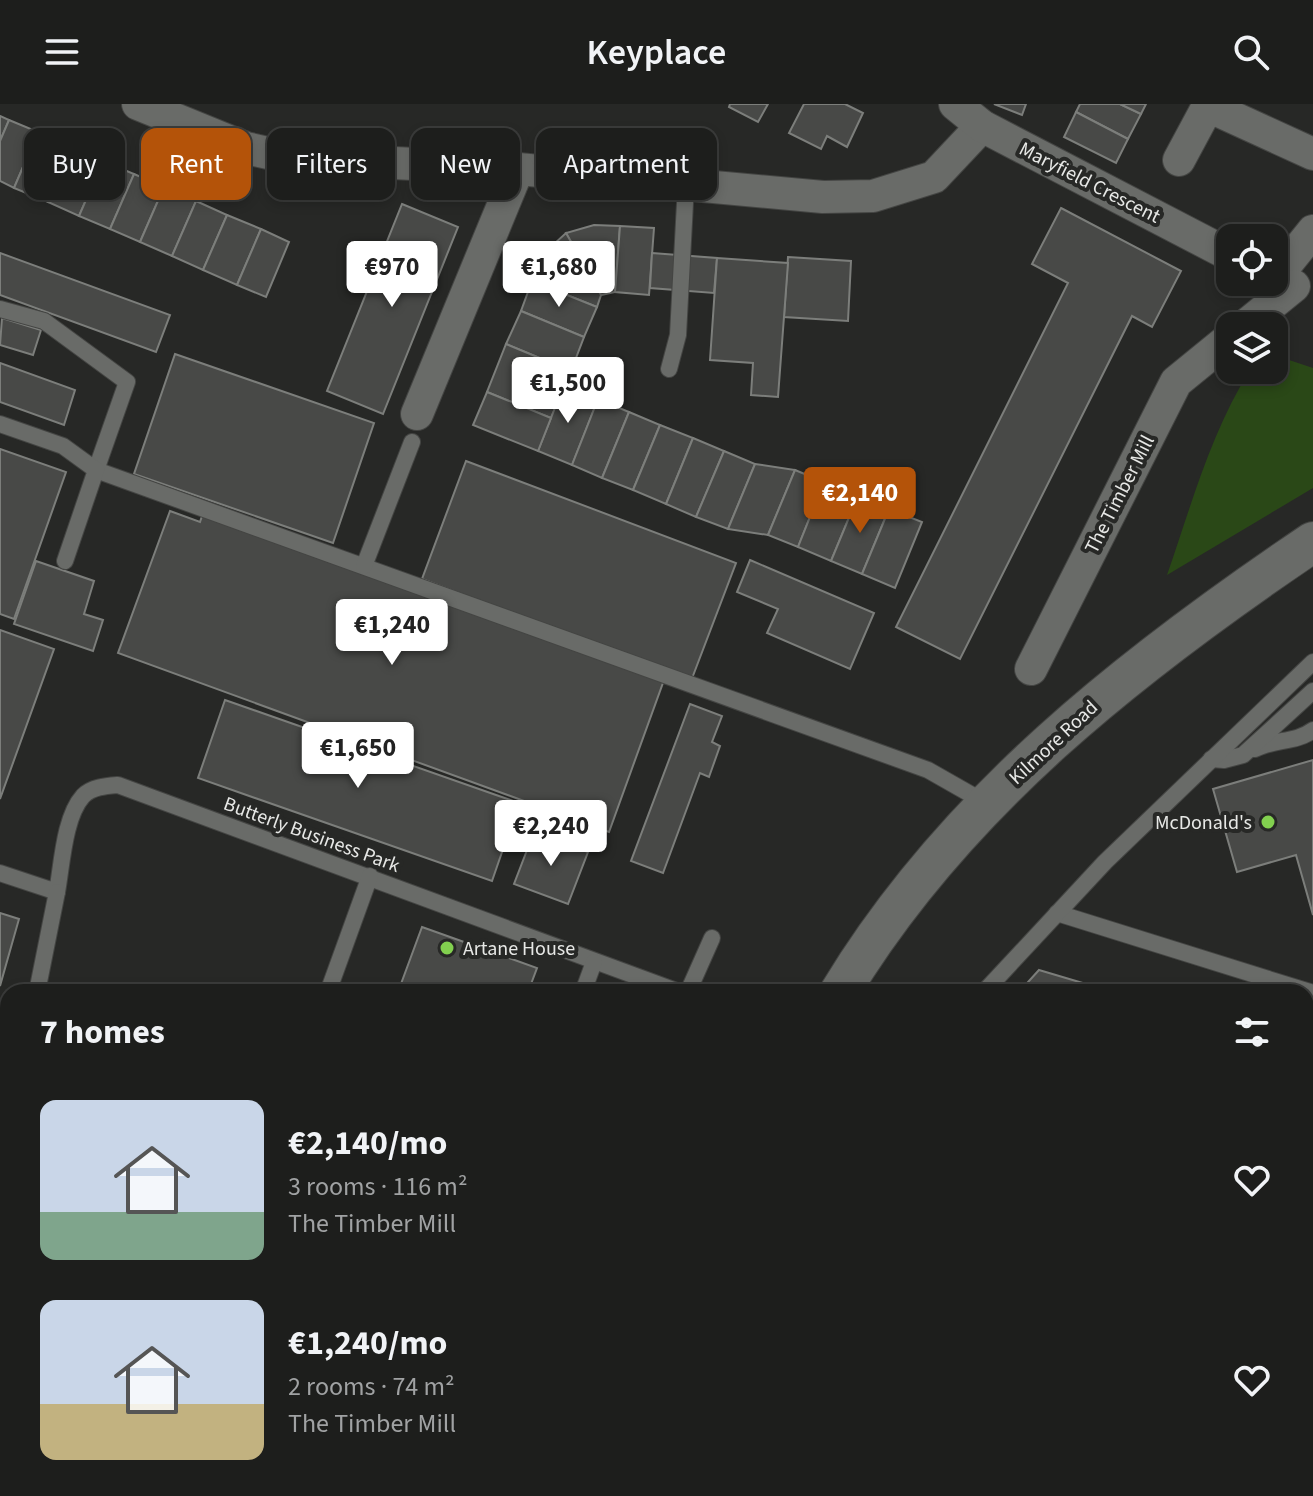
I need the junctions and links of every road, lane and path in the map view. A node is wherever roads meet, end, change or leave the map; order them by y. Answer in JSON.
{"nodes":[{"id":1,"x":138,"y":104,"type":"edge"},
{"id":2,"x":955,"y":104,"type":"edge"},
{"id":3,"x":982,"y":126,"type":"junction"},
{"id":4,"x":1313,"y":154,"type":"edge"},
{"id":5,"x":1179,"y":160,"type":"dead end"},
{"id":6,"x":411,"y":164,"type":"edge"},
{"id":7,"x":717,"y":187,"type":"edge"},
{"id":8,"x":506,"y":200,"type":"edge"},
{"id":9,"x":685,"y":200,"type":"edge"},
{"id":10,"x":1313,"y":231,"type":"edge"},
{"id":11,"x":1216,"y":248,"type":"edge"},
{"id":12,"x":1289,"y":285,"type":"edge"},
{"id":13,"x":0,"y":309,"type":"edge"},
{"id":14,"x":1260,"y":312,"type":"edge"},
{"id":15,"x":1216,"y":349,"type":"edge"},
{"id":16,"x":669,"y":369,"type":"dead end"},
{"id":17,"x":0,"y":424,"type":"edge"},
{"id":18,"x":415,"y":428,"type":"joint"},
{"id":19,"x":96,"y":470,"type":"junction"},
{"id":20,"x":1313,"y":542,"type":"edge"},
{"id":21,"x":65,"y":561,"type":"dead end"},
{"id":22,"x":364,"y":566,"type":"junction"},
{"id":23,"x":1313,"y":662,"type":"edge"},
{"id":24,"x":1031,"y":669,"type":"dead end"},
{"id":25,"x":1313,"y":691,"type":"edge"},
{"id":26,"x":1313,"y":730,"type":"edge"},
{"id":27,"x":1243,"y":755,"type":"junction"},
{"id":28,"x":1211,"y":759,"type":"junction"},
{"id":29,"x":987,"y":804,"type":"junction"},
{"id":30,"x":0,"y":873,"type":"edge"},
{"id":31,"x":370,"y":876,"type":"junction"},
{"id":32,"x":57,"y":892,"type":"junction"},
{"id":33,"x":1057,"y":913,"type":"junction"},
{"id":34,"x":712,"y":938,"type":"dead end"},
{"id":35,"x":594,"y":962,"type":"junction"},
{"id":36,"x":39,"y":984,"type":"edge"},
{"id":37,"x":331,"y":984,"type":"edge"},
{"id":38,"x":586,"y":984,"type":"edge"},
{"id":39,"x":656,"y":984,"type":"edge"},
{"id":40,"x":692,"y":984,"type":"edge"},
{"id":41,"x":845,"y":984,"type":"edge"},
{"id":42,"x":991,"y":984,"type":"edge"},
{"id":43,"x":1284,"y":984,"type":"edge"}],
"edges":[{"from":1,"to":6,"type":"street"},
{"from":2,"to":3,"type":"street","name":"Maryfield Crescent"},
{"from":3,"to":7,"type":"street"},
{"from":3,"to":11,"type":"street","name":"Maryfield Crescent"},
{"from":4,"to":5,"type":"street"},
{"from":8,"to":18,"type":"street"},
{"from":9,"to":16,"type":"lane"},
{"from":10,"to":12,"type":"street"},
{"from":12,"to":14,"type":"street"},
{"from":13,"to":19,"type":"lane"},
{"from":15,"to":24,"type":"street","name":"The Timber Mill"},
{"from":17,"to":19,"type":"lane"},
{"from":18,"to":22,"type":"lane"},
{"from":19,"to":21,"type":"lane"},
{"from":19,"to":22,"type":"lane"},
{"from":20,"to":29,"type":"street","name":"Kilmore Road"},
{"from":22,"to":29,"type":"lane"},
{"from":23,"to":28,"type":"lane"},
{"from":25,"to":27,"type":"lane"},
{"from":26,"to":27,"type":"lane"},
{"from":27,"to":28,"type":"lane"},
{"from":28,"to":33,"type":"lane"},
{"from":29,"to":41,"type":"street","name":"Kilmore Road"},
{"from":30,"to":32,"type":"lane"},
{"from":31,"to":32,"type":"lane","name":"Butterly Business Park"},
{"from":31,"to":35,"type":"lane","name":"Butterly Business Park"},
{"from":31,"to":37,"type":"lane"},
{"from":32,"to":36,"type":"lane","name":"Butterly Business Park"},
{"from":33,"to":42,"type":"lane"},
{"from":33,"to":43,"type":"lane"},
{"from":34,"to":40,"type":"lane"},
{"from":35,"to":38,"type":"lane"},
{"from":35,"to":39,"type":"lane","name":"Butterly Business Park"}]}
